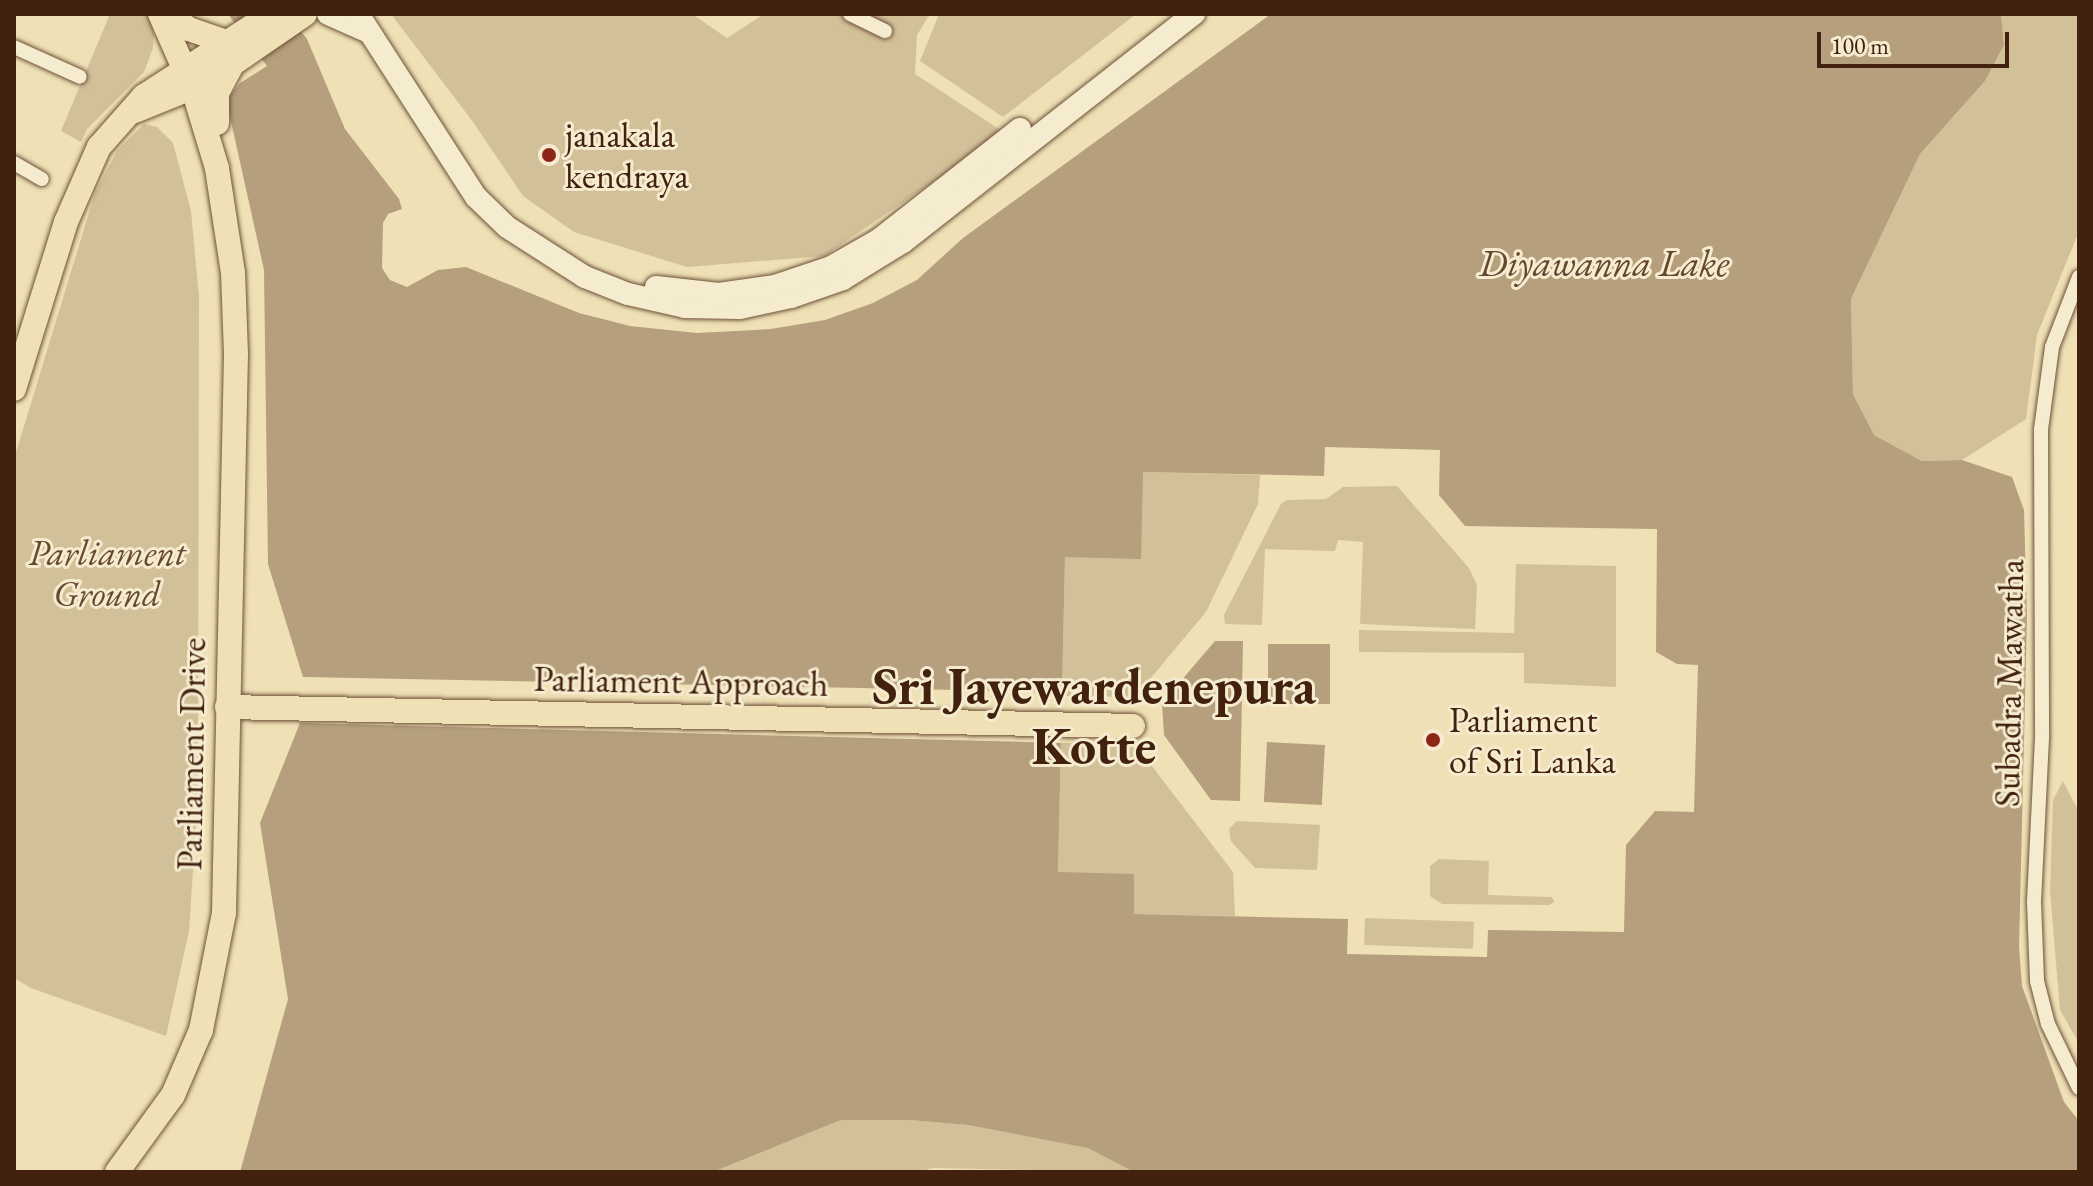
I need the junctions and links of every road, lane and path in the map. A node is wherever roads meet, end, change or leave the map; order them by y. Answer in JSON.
{"nodes":[{"id":1,"x":271,"y":14,"type":"edge"},
{"id":2,"x":304,"y":14,"type":"edge"},
{"id":3,"x":328,"y":14,"type":"edge"},
{"id":4,"x":850,"y":14,"type":"edge"},
{"id":5,"x":1170,"y":14,"type":"edge"},
{"id":6,"x":1194,"y":14,"type":"edge"},
{"id":7,"x":165,"y":15,"type":"edge"},
{"id":8,"x":366,"y":20,"type":"edge"},
{"id":9,"x":885,"y":31,"type":"dead end"},
{"id":10,"x":14,"y":47,"type":"edge"},
{"id":11,"x":238,"y":50,"type":"junction"},
{"id":12,"x":196,"y":76,"type":"junction"},
{"id":13,"x":80,"y":77,"type":"dead end"},
{"id":14,"x":137,"y":104,"type":"junction"},
{"id":15,"x":217,"y":123,"type":"junction"},
{"id":16,"x":14,"y":163,"type":"edge"},
{"id":17,"x":217,"y":168,"type":"junction"},
{"id":18,"x":42,"y":179,"type":"dead end"},
{"id":19,"x":2079,"y":277,"type":"edge"},
{"id":20,"x":14,"y":389,"type":"edge"},
{"id":21,"x":227,"y":701,"type":"junction"},
{"id":22,"x":1134,"y":719,"type":"dead end"},
{"id":23,"x":2079,"y":1088,"type":"edge"},
{"id":24,"x":117,"y":1172,"type":"edge"}],
"edges":[{"from":1,"to":11,"type":"main road"},
{"from":2,"to":11,"type":"main road"},
{"from":3,"to":8,"type":"main road"},
{"from":4,"to":9,"type":"street"},
{"from":5,"to":8,"type":"main road"},
{"from":6,"to":8,"type":"main road"},
{"from":7,"to":11,"type":"main road"},
{"from":7,"to":12,"type":"main road"},
{"from":7,"to":14,"type":"main road"},
{"from":10,"to":13,"type":"street"},
{"from":11,"to":12,"type":"main road"},
{"from":11,"to":15,"type":"main road"},
{"from":12,"to":14,"type":"main road"},
{"from":12,"to":15,"type":"main road","name":"Parliament Drive"},
{"from":12,"to":17,"type":"main road","name":"Parliament Drive"},
{"from":14,"to":20,"type":"main road"},
{"from":15,"to":17,"type":"main road","name":"Parliament Drive"},
{"from":16,"to":18,"type":"street"},
{"from":17,"to":21,"type":"main road","name":"Parliament Drive"},
{"from":19,"to":23,"type":"street","name":"Subadra Mawatha"},
{"from":21,"to":22,"type":"main road","name":"Parliament Approach"},
{"from":21,"to":24,"type":"main road","name":"Parliament Drive"}]}
